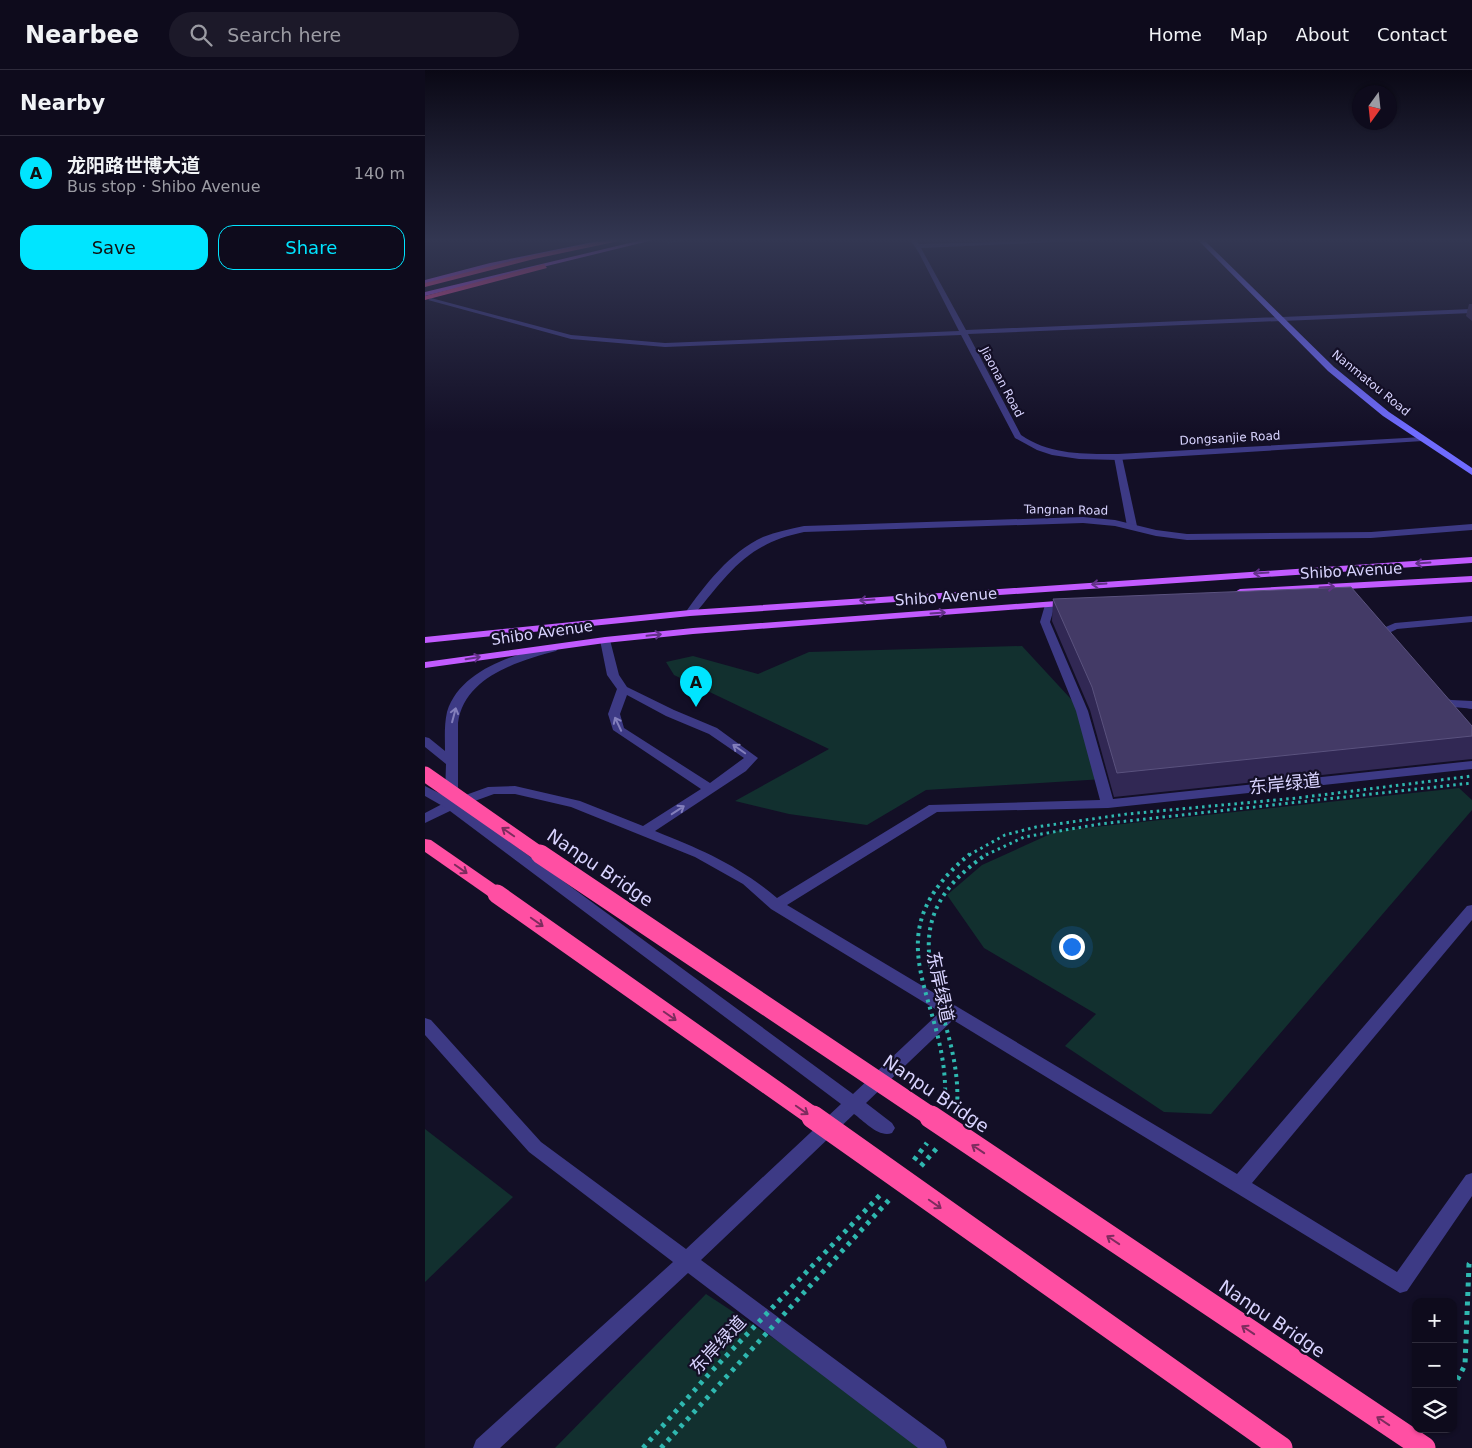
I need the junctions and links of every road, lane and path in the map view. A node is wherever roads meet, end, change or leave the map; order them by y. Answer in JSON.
{"nodes":[{"id":1,"x":444,"y":303,"type":"edge"},
{"id":2,"x":949,"y":303,"type":"edge"},
{"id":3,"x":1265,"y":303,"type":"edge"},
{"id":4,"x":1472,"y":311,"type":"edge"},
{"id":5,"x":1283,"y":320,"type":"junction"},
{"id":6,"x":965,"y":334,"type":"junction"},
{"id":7,"x":1423,"y":439,"type":"junction"},
{"id":8,"x":1038,"y":448,"type":"joint"},
{"id":9,"x":1117,"y":457,"type":"junction"},
{"id":10,"x":1472,"y":472,"type":"edge"},
{"id":11,"x":1132,"y":526,"type":"junction"},
{"id":12,"x":1472,"y":527,"type":"edge"},
{"id":13,"x":1472,"y":560,"type":"edge"},
{"id":14,"x":1472,"y":579,"type":"edge"},
{"id":15,"x":1227,"y":593,"type":"edge"},
{"id":16,"x":1079,"y":603,"type":"edge"},
{"id":17,"x":1050,"y":605,"type":"junction"},
{"id":18,"x":690,"y":613,"type":"junction"},
{"id":19,"x":1472,"y":619,"type":"edge"},
{"id":20,"x":425,"y":640,"type":"edge"},
{"id":21,"x":605,"y":640,"type":"junction"},
{"id":22,"x":1398,"y":652,"type":"edge"},
{"id":23,"x":425,"y":666,"type":"edge"},
{"id":24,"x":623,"y":689,"type":"junction"},
{"id":25,"x":1428,"y":689,"type":"edge"},
{"id":26,"x":1472,"y":705,"type":"edge"},
{"id":27,"x":425,"y":741,"type":"edge"},
{"id":28,"x":452,"y":763,"type":"junction"},
{"id":29,"x":1472,"y":765,"type":"edge"},
{"id":30,"x":425,"y":774,"type":"edge"},
{"id":31,"x":1472,"y":776,"type":"edge"},
{"id":32,"x":1472,"y":783,"type":"edge"},
{"id":33,"x":711,"y":788,"type":"junction"},
{"id":34,"x":425,"y":790,"type":"edge"},
{"id":35,"x":1108,"y":804,"type":"junction"},
{"id":36,"x":451,"y":805,"type":"junction"},
{"id":37,"x":425,"y":819,"type":"edge"},
{"id":38,"x":644,"y":832,"type":"junction"},
{"id":39,"x":425,"y":844,"type":"edge"},
{"id":40,"x":776,"y":905,"type":"junction"},
{"id":41,"x":1472,"y":910,"type":"edge"},
{"id":42,"x":951,"y":1011,"type":"junction"},
{"id":43,"x":425,"y":1024,"type":"edge"},
{"id":44,"x":944,"y":1102,"type":"dead end"},
{"id":45,"x":853,"y":1104,"type":"junction"},
{"id":46,"x":955,"y":1113,"type":"dead end"},
{"id":47,"x":885,"y":1128,"type":"dead end"},
{"id":48,"x":933,"y":1135,"type":"dead end"},
{"id":49,"x":941,"y":1143,"type":"dead end"},
{"id":50,"x":910,"y":1164,"type":"dead end"},
{"id":51,"x":919,"y":1169,"type":"dead end"},
{"id":52,"x":1472,"y":1181,"type":"edge"},
{"id":53,"x":1239,"y":1185,"type":"junction"},
{"id":54,"x":889,"y":1186,"type":"dead end"},
{"id":55,"x":893,"y":1196,"type":"dead end"},
{"id":56,"x":1472,"y":1260,"type":"edge"},
{"id":57,"x":687,"y":1261,"type":"junction"},
{"id":58,"x":1457,"y":1380,"type":"edge"},
{"id":59,"x":484,"y":1448,"type":"edge"},
{"id":60,"x":643,"y":1448,"type":"edge"},
{"id":61,"x":661,"y":1448,"type":"edge"},
{"id":62,"x":936,"y":1448,"type":"edge"},
{"id":63,"x":1281,"y":1448,"type":"edge"},
{"id":64,"x":1424,"y":1448,"type":"edge"}],
"edges":[{"from":1,"to":6,"type":"street"},
{"from":2,"to":6,"type":"street","name":"Jiaonan Road"},
{"from":3,"to":5,"type":"street","name":"Nanmatou Road"},
{"from":4,"to":5,"type":"street"},
{"from":5,"to":6,"type":"street"},
{"from":5,"to":7,"type":"street","name":"Nanmatou Road"},
{"from":6,"to":8,"type":"street","name":"Jiaonan Road"},
{"from":7,"to":9,"type":"street","name":"Dongsanjie Road"},
{"from":7,"to":10,"type":"street","name":"Nanmatou Road"},
{"from":8,"to":9,"type":"street","name":"Dongsanjie Road"},
{"from":9,"to":11,"type":"street"},
{"from":11,"to":12,"type":"street","name":"Tangnan Road"},
{"from":11,"to":18,"type":"street","name":"Tangnan Road"},
{"from":13,"to":18,"type":"main road","name":"Shibo Avenue","one_way":true},
{"from":15,"to":14,"type":"main road","name":"Shibo Avenue","one_way":true},
{"from":16,"to":17,"type":"main road","name":"Shibo Avenue"},
{"from":21,"to":17,"type":"main road","name":"Shibo Avenue","one_way":true},
{"from":17,"to":35,"type":"street"},
{"from":18,"to":20,"type":"main road","name":"Shibo Avenue"},
{"from":19,"to":22,"type":"street"},
{"from":23,"to":21,"type":"main road","name":"Shibo Avenue","one_way":true},
{"from":21,"to":24,"type":"street"},
{"from":28,"to":21,"type":"street","one_way":true},
{"from":33,"to":24,"type":"street","one_way":true},
{"from":33,"to":24,"type":"street","one_way":true},
{"from":25,"to":26,"type":"street"},
{"from":27,"to":28,"type":"street"},
{"from":28,"to":36,"type":"street"},
{"from":29,"to":35,"type":"street"},
{"from":64,"to":30,"type":"highway","name":"Nanpu Bridge","one_way":true,"bridge":true},
{"from":31,"to":44,"type":"path","name":"东岸绿道","bridge":true},
{"from":32,"to":46,"type":"path","bridge":true},
{"from":38,"to":33,"type":"street","one_way":true},
{"from":34,"to":36,"type":"street"},
{"from":35,"to":40,"type":"street"},
{"from":36,"to":37,"type":"street"},
{"from":36,"to":38,"type":"street"},
{"from":36,"to":45,"type":"street"},
{"from":38,"to":40,"type":"street"},
{"from":39,"to":63,"type":"highway","one_way":true,"bridge":true},
{"from":40,"to":42,"type":"street"},
{"from":41,"to":53,"type":"street"},
{"from":42,"to":45,"type":"street"},
{"from":42,"to":53,"type":"street"},
{"from":43,"to":57,"type":"street"},
{"from":45,"to":47,"type":"street"},
{"from":45,"to":57,"type":"street"},
{"from":48,"to":50,"type":"path","bridge":true},
{"from":49,"to":51,"type":"path","bridge":true},
{"from":52,"to":53,"type":"street"},
{"from":54,"to":60,"type":"path","name":"东岸绿道","bridge":true},
{"from":55,"to":61,"type":"path","bridge":true},
{"from":56,"to":58,"type":"path"},
{"from":57,"to":59,"type":"street"},
{"from":57,"to":62,"type":"street"}]}
